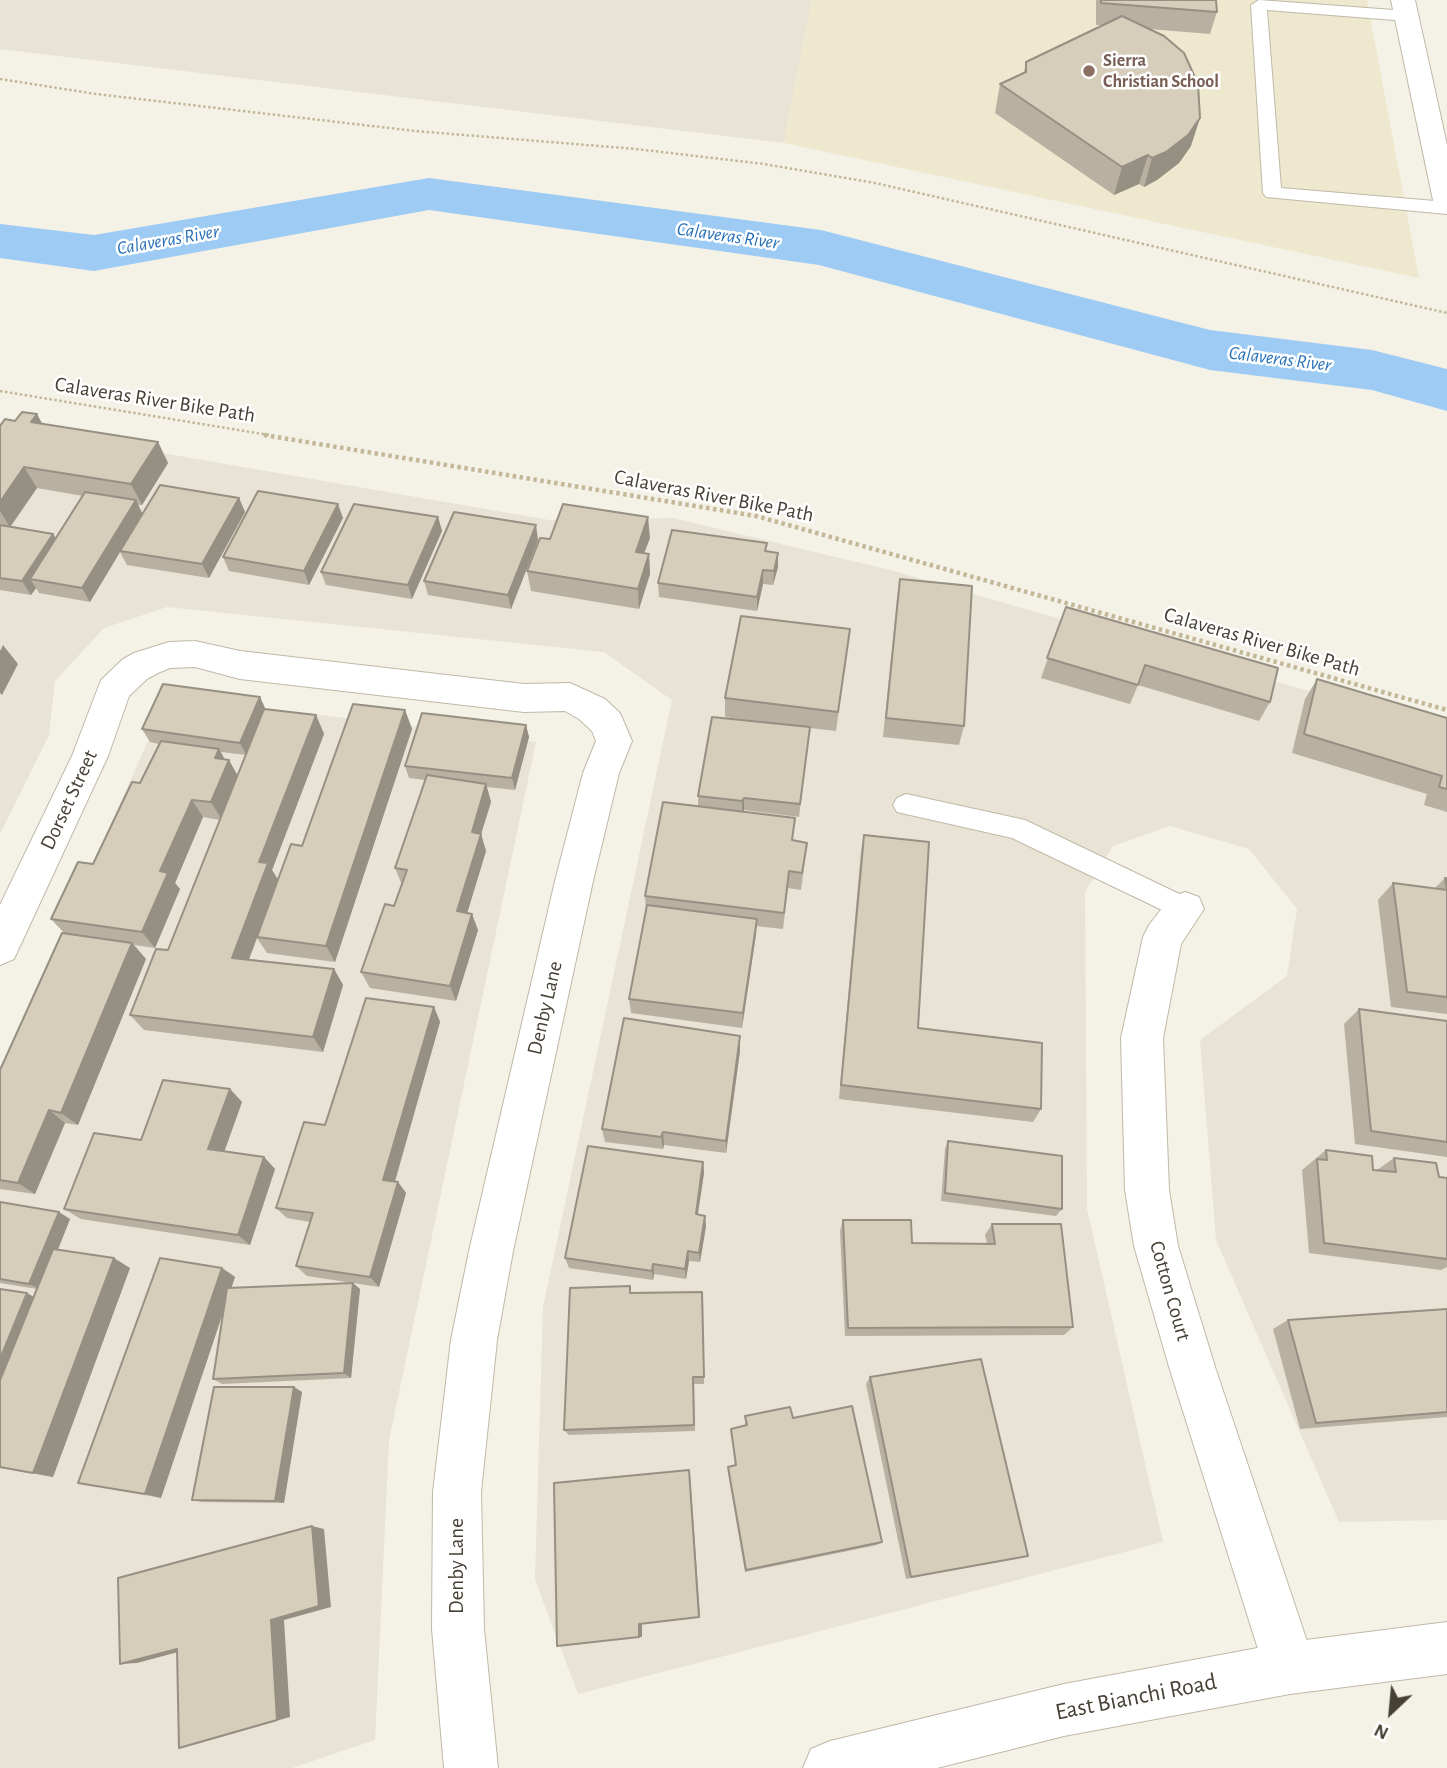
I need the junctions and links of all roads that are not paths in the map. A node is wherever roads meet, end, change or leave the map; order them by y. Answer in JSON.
{"nodes":[{"id":1,"x":1255,"y":2,"type":"edge"},
{"id":2,"x":1405,"y":8,"type":"edge"},
{"id":3,"x":1418,"y":72,"type":"junction"},
{"id":4,"x":1447,"y":74,"type":"edge"},
{"id":5,"x":1447,"y":206,"type":"edge"},
{"id":6,"x":146,"y":663,"type":"joint"},
{"id":7,"x":905,"y":805,"type":"dead end"},
{"id":8,"x":1185,"y":909,"type":"joint"},
{"id":9,"x":0,"y":947,"type":"edge"},
{"id":10,"x":1447,"y":1648,"type":"edge"},
{"id":11,"x":1290,"y":1668,"type":"junction"},
{"id":12,"x":471,"y":1768,"type":"edge"},
{"id":13,"x":830,"y":1768,"type":"edge"}],
"edges":[{"from":1,"to":2,"type":"lane"},
{"from":1,"to":5,"type":"lane"},
{"from":2,"to":3,"type":"street"},
{"from":3,"to":4,"type":"street"},
{"from":3,"to":5,"type":"street"},
{"from":6,"to":9,"type":"street","name":"Dorset Street"},
{"from":6,"to":12,"type":"street","name":"Denby Lane"},
{"from":7,"to":8,"type":"lane"},
{"from":8,"to":11,"type":"street","name":"Cotton Court"},
{"from":10,"to":11,"type":"street","name":"East Bianchi Road"},
{"from":11,"to":13,"type":"street","name":"East Bianchi Road"}]}
